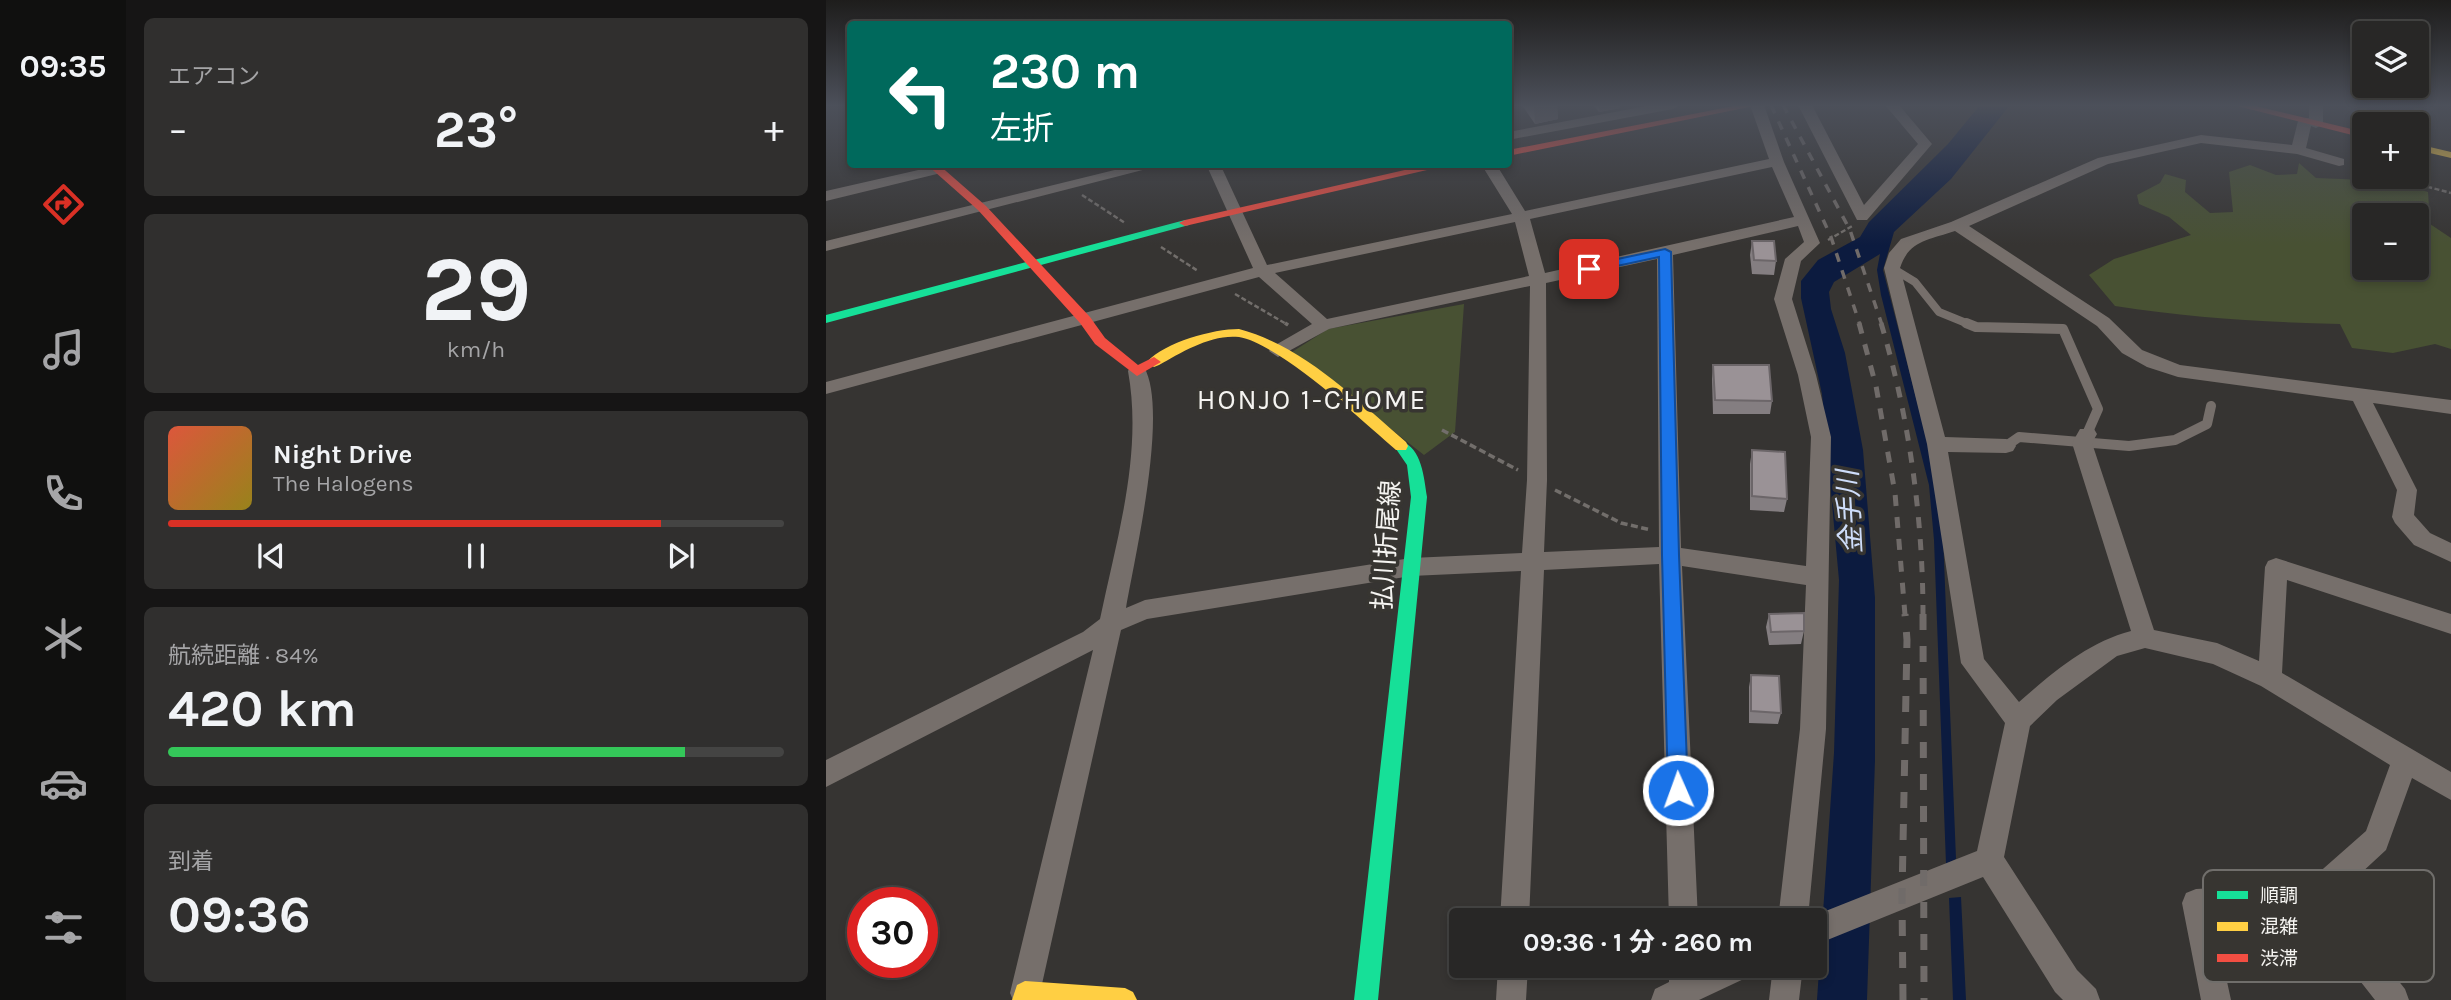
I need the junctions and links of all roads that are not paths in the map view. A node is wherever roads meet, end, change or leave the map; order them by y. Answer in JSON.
{"nodes":[{"id":1,"x":1773,"y":152,"type":"edge"},
{"id":2,"x":1829,"y":152,"type":"edge"},
{"id":3,"x":1918,"y":152,"type":"edge"},
{"id":4,"x":2145,"y":152,"type":"edge"},
{"id":5,"x":2304,"y":152,"type":"edge"},
{"id":6,"x":1777,"y":162,"type":"junction"},
{"id":7,"x":2339,"y":162,"type":"dead end"},
{"id":8,"x":930,"y":168,"type":"edge"},
{"id":9,"x":935,"y":168,"type":"edge"},
{"id":10,"x":1142,"y":168,"type":"edge"},
{"id":11,"x":1215,"y":168,"type":"edge"},
{"id":12,"x":1392,"y":168,"type":"edge"},
{"id":13,"x":1428,"y":168,"type":"edge"},
{"id":14,"x":1491,"y":168,"type":"edge"},
{"id":15,"x":826,"y":195,"type":"edge"},
{"id":16,"x":1231,"y":207,"type":"junction"},
{"id":17,"x":982,"y":208,"type":"junction"},
{"id":18,"x":1522,"y":218,"type":"junction"},
{"id":19,"x":1802,"y":220,"type":"junction"},
{"id":20,"x":1957,"y":225,"type":"junction"},
{"id":21,"x":826,"y":246,"type":"edge"},
{"id":22,"x":1665,"y":252,"type":"junction"},
{"id":23,"x":1028,"y":260,"type":"junction"},
{"id":24,"x":1892,"y":268,"type":"junction"},
{"id":25,"x":1262,"y":271,"type":"junction"},
{"id":26,"x":1538,"y":279,"type":"junction"},
{"id":27,"x":826,"y":305,"type":"edge"},
{"id":28,"x":826,"y":319,"type":"edge"},
{"id":29,"x":1085,"y":320,"type":"junction"},
{"id":30,"x":1324,"y":325,"type":"junction"},
{"id":31,"x":1278,"y":351,"type":"junction"},
{"id":32,"x":1137,"y":371,"type":"junction"},
{"id":33,"x":826,"y":388,"type":"edge"},
{"id":34,"x":2360,"y":396,"type":"junction"},
{"id":35,"x":2211,"y":406,"type":"dead end"},
{"id":36,"x":2451,"y":407,"type":"edge"},
{"id":37,"x":2084,"y":439,"type":"junction"},
{"id":38,"x":1937,"y":444,"type":"junction"},
{"id":39,"x":2006,"y":446,"type":"joint"},
{"id":40,"x":2451,"y":552,"type":"edge"},
{"id":41,"x":1670,"y":555,"type":"junction"},
{"id":42,"x":1532,"y":563,"type":"junction"},
{"id":43,"x":1410,"y":567,"type":"junction"},
{"id":44,"x":1817,"y":577,"type":"junction"},
{"id":45,"x":1111,"y":624,"type":"junction"},
{"id":46,"x":2451,"y":624,"type":"edge"},
{"id":47,"x":2146,"y":638,"type":"junction"},
{"id":48,"x":2270,"y":678,"type":"junction"},
{"id":49,"x":2018,"y":720,"type":"junction"},
{"id":50,"x":2405,"y":759,"type":"junction"},
{"id":51,"x":826,"y":774,"type":"edge"},
{"id":52,"x":2451,"y":787,"type":"edge"},
{"id":53,"x":1989,"y":860,"type":"junction"},
{"id":54,"x":2343,"y":870,"type":"edge"},
{"id":55,"x":2203,"y":903,"type":"edge"},
{"id":56,"x":1516,"y":908,"type":"edge"},
{"id":57,"x":1683,"y":908,"type":"edge"},
{"id":58,"x":1809,"y":908,"type":"edge"},
{"id":59,"x":1827,"y":920,"type":"edge"},
{"id":60,"x":2203,"y":937,"type":"edge"},
{"id":61,"x":1512,"y":978,"type":"edge"},
{"id":62,"x":1700,"y":978,"type":"edge"},
{"id":63,"x":1787,"y":978,"type":"edge"},
{"id":64,"x":2212,"y":982,"type":"edge"},
{"id":65,"x":2380,"y":982,"type":"edge"},
{"id":66,"x":1678,"y":985,"type":"edge"},
{"id":67,"x":1024,"y":996,"type":"edge"},
{"id":68,"x":1125,"y":1000,"type":"edge"},
{"id":69,"x":1366,"y":1000,"type":"edge"},
{"id":70,"x":1511,"y":1000,"type":"edge"},
{"id":71,"x":1784,"y":1000,"type":"edge"},
{"id":72,"x":2085,"y":1000,"type":"edge"},
{"id":73,"x":2216,"y":1000,"type":"edge"},
{"id":74,"x":2394,"y":1000,"type":"edge"}],
"edges":[{"from":1,"to":6,"type":"street"},
{"from":2,"to":3,"type":"street"},
{"from":4,"to":20,"type":"street"},
{"from":5,"to":7,"type":"street"},
{"from":6,"to":18,"type":"street"},
{"from":6,"to":19,"type":"street"},
{"from":8,"to":15,"type":"street"},
{"from":9,"to":17,"type":"main road"},
{"from":10,"to":17,"type":"street"},
{"from":11,"to":16,"type":"street"},
{"from":12,"to":16,"type":"main road"},
{"from":13,"to":16,"type":"main road"},
{"from":14,"to":18,"type":"street"},
{"from":16,"to":23,"type":"main road"},
{"from":16,"to":25,"type":"street"},
{"from":17,"to":21,"type":"street"},
{"from":17,"to":23,"type":"main road"},
{"from":18,"to":25,"type":"street"},
{"from":18,"to":26,"type":"street"},
{"from":19,"to":22,"type":"street"},
{"from":19,"to":44,"type":"street"},
{"from":20,"to":24,"type":"street"},
{"from":20,"to":34,"type":"street"},
{"from":22,"to":26,"type":"street"},
{"from":22,"to":41,"type":"street"},
{"from":23,"to":27,"type":"main road"},
{"from":23,"to":28,"type":"main road"},
{"from":23,"to":29,"type":"main road"},
{"from":24,"to":37,"type":"lane"},
{"from":24,"to":38,"type":"street"},
{"from":25,"to":29,"type":"street"},
{"from":25,"to":30,"type":"street"},
{"from":26,"to":30,"type":"street"},
{"from":26,"to":42,"type":"street"},
{"from":29,"to":32,"type":"main road"},
{"from":29,"to":33,"type":"street"},
{"from":30,"to":31,"type":"street"},
{"from":31,"to":32,"type":"main road","name":"払川折尾線"},
{"from":31,"to":43,"type":"main road","name":"払川折尾線"},
{"from":32,"to":45,"type":"street"},
{"from":34,"to":36,"type":"street"},
{"from":34,"to":40,"type":"street"},
{"from":35,"to":37,"type":"lane"},
{"from":37,"to":39,"type":"lane"},
{"from":37,"to":47,"type":"street"},
{"from":38,"to":39,"type":"street"},
{"from":38,"to":49,"type":"street"},
{"from":41,"to":42,"type":"street"},
{"from":41,"to":44,"type":"street"},
{"from":41,"to":57,"type":"street"},
{"from":42,"to":43,"type":"street"},
{"from":42,"to":56,"type":"street"},
{"from":43,"to":45,"type":"street"},
{"from":43,"to":69,"type":"main road","name":"払川折尾線"},
{"from":44,"to":58,"type":"street"},
{"from":45,"to":51,"type":"street"},
{"from":45,"to":67,"type":"street"},
{"from":46,"to":48,"type":"street"},
{"from":47,"to":48,"type":"street"},
{"from":47,"to":49,"type":"street"},
{"from":48,"to":50,"type":"street"},
{"from":49,"to":53,"type":"street"},
{"from":50,"to":52,"type":"street"},
{"from":50,"to":54,"type":"street"},
{"from":53,"to":59,"type":"street"},
{"from":53,"to":72,"type":"street"},
{"from":55,"to":60,"type":"street"},
{"from":61,"to":70,"type":"street"},
{"from":62,"to":66,"type":"street"},
{"from":63,"to":71,"type":"street"},
{"from":64,"to":73,"type":"street"},
{"from":65,"to":74,"type":"street"},
{"from":67,"to":68,"type":"main road"}]}
